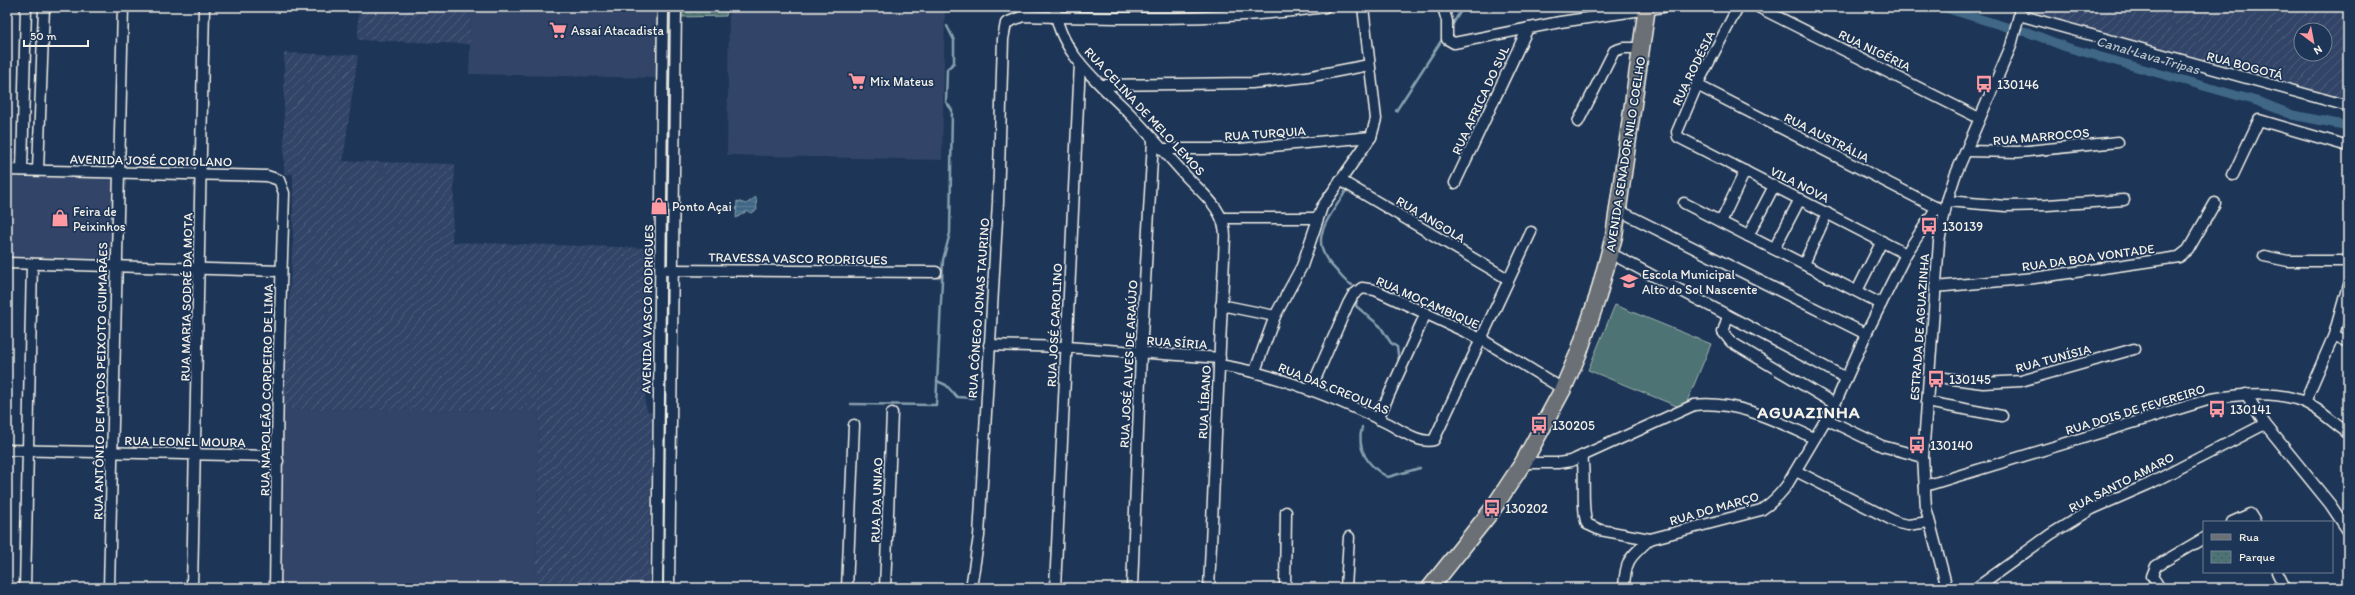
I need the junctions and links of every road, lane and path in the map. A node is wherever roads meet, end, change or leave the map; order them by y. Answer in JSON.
{"nodes":[{"id":1,"x":26,"y":7,"type":"edge"},
{"id":2,"x":44,"y":7,"type":"edge"},
{"id":3,"x":123,"y":7,"type":"edge"},
{"id":4,"x":204,"y":7,"type":"edge"},
{"id":5,"x":663,"y":7,"type":"edge"},
{"id":6,"x":676,"y":7,"type":"edge"},
{"id":7,"x":1325,"y":7,"type":"edge"},
{"id":8,"x":1363,"y":7,"type":"edge"},
{"id":9,"x":1443,"y":7,"type":"edge"},
{"id":10,"x":1664,"y":7,"type":"edge"},
{"id":11,"x":1738,"y":7,"type":"edge"},
{"id":12,"x":1758,"y":7,"type":"edge"},
{"id":13,"x":1647,"y":8,"type":"edge"},
{"id":14,"x":2019,"y":11,"type":"edge"},
{"id":15,"x":1055,"y":12,"type":"edge"},
{"id":16,"x":1528,"y":28,"type":"junction"},
{"id":17,"x":25,"y":38,"type":"junction"},
{"id":18,"x":44,"y":39,"type":"junction"},
{"id":19,"x":1641,"y":48,"type":"junction"},
{"id":20,"x":1080,"y":63,"type":"junction"},
{"id":21,"x":1369,"y":65,"type":"junction"},
{"id":22,"x":1102,"y":85,"type":"junction"},
{"id":23,"x":1697,"y":85,"type":"junction"},
{"id":24,"x":23,"y":104,"type":"junction"},
{"id":25,"x":41,"y":105,"type":"junction"},
{"id":26,"x":2348,"y":106,"type":"edge"},
{"id":27,"x":1980,"y":118,"type":"junction"},
{"id":28,"x":1578,"y":122,"type":"dead end"},
{"id":29,"x":1371,"y":137,"type":"junction"},
{"id":30,"x":1682,"y":139,"type":"joint"},
{"id":31,"x":1153,"y":141,"type":"junction"},
{"id":32,"x":2118,"y":142,"type":"dead end"},
{"id":33,"x":2348,"y":146,"type":"edge"},
{"id":34,"x":1161,"y":149,"type":"junction"},
{"id":35,"x":1966,"y":151,"type":"junction"},
{"id":36,"x":7,"y":170,"type":"edge"},
{"id":37,"x":22,"y":170,"type":"junction"},
{"id":38,"x":38,"y":170,"type":"junction"},
{"id":39,"x":1745,"y":171,"type":"junction"},
{"id":40,"x":118,"y":173,"type":"junction"},
{"id":41,"x":199,"y":174,"type":"junction"},
{"id":42,"x":2233,"y":175,"type":"dead end"},
{"id":43,"x":1340,"y":180,"type":"junction"},
{"id":44,"x":1455,"y":183,"type":"dead end"},
{"id":45,"x":1774,"y":186,"type":"junction"},
{"id":46,"x":284,"y":193,"type":"joint"},
{"id":47,"x":1800,"y":199,"type":"junction"},
{"id":48,"x":2124,"y":200,"type":"dead end"},
{"id":49,"x":1947,"y":201,"type":"junction"},
{"id":50,"x":1684,"y":203,"type":"dead end"},
{"id":51,"x":2215,"y":203,"type":"dead end"},
{"id":52,"x":1618,"y":210,"type":"junction"},
{"id":53,"x":1940,"y":210,"type":"junction"},
{"id":54,"x":1827,"y":213,"type":"junction"},
{"id":55,"x":1223,"y":218,"type":"junction"},
{"id":56,"x":1317,"y":218,"type":"junction"},
{"id":57,"x":1721,"y":222,"type":"junction"},
{"id":58,"x":1531,"y":232,"type":"dead end"},
{"id":59,"x":1748,"y":236,"type":"junction"},
{"id":60,"x":1882,"y":241,"type":"junction"},
{"id":61,"x":1774,"y":249,"type":"junction"},
{"id":62,"x":1610,"y":253,"type":"junction"},
{"id":63,"x":1906,"y":254,"type":"junction"},
{"id":64,"x":2264,"y":256,"type":"dead end"},
{"id":65,"x":2348,"y":261,"type":"edge"},
{"id":66,"x":7,"y":263,"type":"edge"},
{"id":67,"x":32,"y":264,"type":"junction"},
{"id":68,"x":1804,"y":264,"type":"junction"},
{"id":69,"x":116,"y":267,"type":"junction"},
{"id":70,"x":200,"y":267,"type":"junction"},
{"id":71,"x":660,"y":270,"type":"junction"},
{"id":72,"x":673,"y":270,"type":"junction"},
{"id":73,"x":282,"y":271,"type":"junction"},
{"id":74,"x":936,"y":272,"type":"dead end"},
{"id":75,"x":1508,"y":279,"type":"junction"},
{"id":76,"x":2348,"y":284,"type":"edge"},
{"id":77,"x":1935,"y":287,"type":"junction"},
{"id":78,"x":1856,"y":291,"type":"junction"},
{"id":79,"x":1881,"y":304,"type":"junction"},
{"id":80,"x":1221,"y":305,"type":"junction"},
{"id":81,"x":1426,"y":314,"type":"junction"},
{"id":82,"x":1275,"y":316,"type":"junction"},
{"id":83,"x":1728,"y":316,"type":"junction"},
{"id":84,"x":1866,"y":334,"type":"junction"},
{"id":85,"x":2334,"y":335,"type":"junction"},
{"id":86,"x":1481,"y":339,"type":"junction"},
{"id":87,"x":2348,"y":342,"type":"edge"},
{"id":88,"x":989,"y":345,"type":"junction"},
{"id":89,"x":1066,"y":347,"type":"junction"},
{"id":90,"x":2134,"y":349,"type":"dead end"},
{"id":91,"x":1141,"y":353,"type":"junction"},
{"id":92,"x":1219,"y":362,"type":"junction"},
{"id":93,"x":1255,"y":371,"type":"junction"},
{"id":94,"x":1930,"y":376,"type":"junction"},
{"id":95,"x":1846,"y":378,"type":"junction"},
{"id":96,"x":1563,"y":389,"type":"junction"},
{"id":97,"x":1310,"y":391,"type":"junction"},
{"id":98,"x":2246,"y":394,"type":"junction"},
{"id":99,"x":1927,"y":402,"type":"junction"},
{"id":100,"x":2305,"y":402,"type":"junction"},
{"id":101,"x":1835,"y":404,"type":"junction"},
{"id":102,"x":892,"y":413,"type":"dead end"},
{"id":103,"x":2002,"y":416,"type":"dead end"},
{"id":104,"x":1378,"y":419,"type":"junction"},
{"id":105,"x":1826,"y":419,"type":"junction"},
{"id":106,"x":2265,"y":424,"type":"junction"},
{"id":107,"x":854,"y":425,"type":"dead end"},
{"id":108,"x":2348,"y":433,"type":"edge"},
{"id":109,"x":1814,"y":438,"type":"junction"},
{"id":110,"x":7,"y":450,"type":"edge"},
{"id":111,"x":26,"y":450,"type":"junction"},
{"id":112,"x":111,"y":453,"type":"junction"},
{"id":113,"x":197,"y":454,"type":"junction"},
{"id":114,"x":278,"y":456,"type":"junction"},
{"id":115,"x":1582,"y":456,"type":"junction"},
{"id":116,"x":1923,"y":457,"type":"junction"},
{"id":117,"x":1524,"y":463,"type":"junction"},
{"id":118,"x":1796,"y":471,"type":"junction"},
{"id":119,"x":1925,"y":486,"type":"junction"},
{"id":120,"x":1286,"y":512,"type":"dead end"},
{"id":121,"x":2234,"y":521,"type":"edge"},
{"id":122,"x":2254,"y":521,"type":"edge"},
{"id":123,"x":1929,"y":522,"type":"junction"},
{"id":124,"x":2348,"y":531,"type":"edge"},
{"id":125,"x":1349,"y":538,"type":"dead end"},
{"id":126,"x":1650,"y":539,"type":"junction"},
{"id":127,"x":2203,"y":539,"type":"edge"},
{"id":128,"x":2278,"y":573,"type":"edge"},
{"id":129,"x":657,"y":585,"type":"edge"},
{"id":130,"x":670,"y":585,"type":"edge"},
{"id":131,"x":25,"y":588,"type":"edge"},
{"id":132,"x":109,"y":588,"type":"edge"},
{"id":133,"x":192,"y":588,"type":"edge"},
{"id":134,"x":275,"y":588,"type":"edge"},
{"id":135,"x":847,"y":588,"type":"edge"},
{"id":136,"x":885,"y":588,"type":"edge"},
{"id":137,"x":971,"y":588,"type":"edge"},
{"id":138,"x":1055,"y":588,"type":"edge"},
{"id":139,"x":1132,"y":588,"type":"edge"},
{"id":140,"x":1209,"y":588,"type":"edge"},
{"id":141,"x":1285,"y":588,"type":"edge"},
{"id":142,"x":1346,"y":588,"type":"edge"},
{"id":143,"x":1430,"y":588,"type":"edge"},
{"id":144,"x":1624,"y":588,"type":"edge"},
{"id":145,"x":1947,"y":588,"type":"edge"},
{"id":146,"x":1976,"y":588,"type":"edge"},
{"id":147,"x":2160,"y":588,"type":"edge"},
{"id":148,"x":2285,"y":588,"type":"edge"}],
"edges":[{"from":1,"to":17,"type":"street"},
{"from":2,"to":18,"type":"street"},
{"from":3,"to":40,"type":"street","name":"RUA ANTÔNIO DE MATOS PEIXOTO GUIMARÃES"},
{"from":4,"to":41,"type":"street","name":"RUA MARIA SODRÉ DA MOTA"},
{"from":5,"to":71,"type":"street","name":"AVENIDA VASCO RODRIGUES"},
{"from":6,"to":72,"type":"street","name":"AVENIDA VASCO RODRIGUES"},
{"from":7,"to":15,"type":"street"},
{"from":8,"to":21,"type":"street"},
{"from":9,"to":16,"type":"street"},
{"from":10,"to":13,"type":"street"},
{"from":11,"to":23,"type":"street","name":"RUA RODÉSIA"},
{"from":12,"to":27,"type":"street","name":"RUA NIGÉRIA"},
{"from":13,"to":16,"type":"street"},
{"from":13,"to":19,"type":"main road","name":"AVENIDA SENADOR NILO COELHO"},
{"from":14,"to":26,"type":"street","name":"RUA BOGOTÁ"},
{"from":14,"to":27,"type":"street","name":"ESTRADA DE AGUAZINHA"},
{"from":15,"to":20,"type":"street","name":"RUA CELINA DE MELO LEMOS"},
{"from":15,"to":88,"type":"street","name":"RUA CÔNEGO JONAS TAURINO"},
{"from":16,"to":44,"type":"street","name":"RUA AFRICA DO SUL"},
{"from":17,"to":18,"type":"street"},
{"from":17,"to":24,"type":"street"},
{"from":18,"to":25,"type":"street"},
{"from":19,"to":28,"type":"street"},
{"from":19,"to":52,"type":"main road","name":"AVENIDA SENADOR NILO COELHO"},
{"from":20,"to":22,"type":"street","name":"RUA CELINA DE MELO LEMOS"},
{"from":20,"to":89,"type":"street","name":"RUA JOSÉ CAROLINO"},
{"from":21,"to":22,"type":"street"},
{"from":21,"to":29,"type":"street"},
{"from":22,"to":31,"type":"street","name":"RUA CELINA DE MELO LEMOS"},
{"from":23,"to":30,"type":"street","name":"RUA RODÉSIA"},
{"from":23,"to":53,"type":"street","name":"RUA AUSTRÁLIA"},
{"from":24,"to":25,"type":"street"},
{"from":24,"to":37,"type":"street"},
{"from":25,"to":38,"type":"street"},
{"from":27,"to":35,"type":"street","name":"ESTRADA DE AGUAZINHA"},
{"from":29,"to":34,"type":"street","name":"RUA TURQUIA"},
{"from":29,"to":43,"type":"street"},
{"from":30,"to":39,"type":"street","name":"VILA NOVA"},
{"from":31,"to":34,"type":"street","name":"RUA CELINA DE MELO LEMOS"},
{"from":31,"to":91,"type":"street","name":"RUA JOSÉ ALVES DE ARAÚJO"},
{"from":32,"to":35,"type":"street","name":"RUA MARROCOS"},
{"from":33,"to":42,"type":"street"},
{"from":34,"to":55,"type":"street","name":"RUA CELINA DE MELO LEMOS"},
{"from":35,"to":49,"type":"street","name":"ESTRADA DE AGUAZINHA"},
{"from":36,"to":37,"type":"street","name":"AVENIDA JOSÉ CORIOLANO"},
{"from":37,"to":38,"type":"street","name":"AVENIDA JOSÉ CORIOLANO"},
{"from":38,"to":40,"type":"street","name":"AVENIDA JOSÉ CORIOLANO"},
{"from":39,"to":45,"type":"street","name":"VILA NOVA"},
{"from":39,"to":57,"type":"street"},
{"from":40,"to":41,"type":"street","name":"AVENIDA JOSÉ CORIOLANO"},
{"from":40,"to":69,"type":"street","name":"RUA ANTÔNIO DE MATOS PEIXOTO GUIMARÃES"},
{"from":41,"to":46,"type":"street","name":"AVENIDA JOSÉ CORIOLANO"},
{"from":41,"to":70,"type":"street","name":"RUA MARIA SODRÉ DA MOTA"},
{"from":43,"to":56,"type":"street"},
{"from":43,"to":75,"type":"street","name":"RUA ANGOLA"},
{"from":45,"to":47,"type":"street","name":"VILA NOVA"},
{"from":45,"to":59,"type":"street"},
{"from":46,"to":73,"type":"street","name":"RUA NAPOLEÃO CORDEIRO DE LIMA"},
{"from":47,"to":54,"type":"street","name":"VILA NOVA"},
{"from":47,"to":61,"type":"street"},
{"from":48,"to":49,"type":"street"},
{"from":49,"to":53,"type":"street","name":"ESTRADA DE AGUAZINHA"},
{"from":50,"to":57,"type":"street"},
{"from":51,"to":77,"type":"street","name":"RUA DA BOA VONTADE"},
{"from":52,"to":62,"type":"main road","name":"AVENIDA SENADOR NILO COELHO"},
{"from":52,"to":84,"type":"street"},
{"from":53,"to":63,"type":"street","name":"RUA DO MARÇO"},
{"from":53,"to":77,"type":"street","name":"ESTRADA DE AGUAZINHA"},
{"from":54,"to":60,"type":"street","name":"VILA NOVA"},
{"from":54,"to":68,"type":"street"},
{"from":55,"to":56,"type":"street"},
{"from":55,"to":80,"type":"street","name":"RUA LÍBANO"},
{"from":56,"to":82,"type":"street"},
{"from":57,"to":59,"type":"street"},
{"from":58,"to":75,"type":"street"},
{"from":59,"to":61,"type":"street"},
{"from":60,"to":63,"type":"street","name":"VILA NOVA"},
{"from":60,"to":78,"type":"street"},
{"from":61,"to":68,"type":"street"},
{"from":62,"to":83,"type":"street"},
{"from":62,"to":96,"type":"main road","name":"AVENIDA SENADOR NILO COELHO"},
{"from":63,"to":79,"type":"street","name":"RUA DO MARÇO"},
{"from":64,"to":65,"type":"street"},
{"from":66,"to":67,"type":"street"},
{"from":67,"to":69,"type":"street"},
{"from":67,"to":111,"type":"street"},
{"from":68,"to":78,"type":"street"},
{"from":69,"to":70,"type":"street"},
{"from":69,"to":112,"type":"street","name":"RUA ANTÔNIO DE MATOS PEIXOTO GUIMARÃES"},
{"from":70,"to":73,"type":"street"},
{"from":70,"to":113,"type":"street","name":"RUA MARIA SODRÉ DA MOTA"},
{"from":71,"to":72,"type":"street","name":"TRAVESSA VASCO RODRIGUES"},
{"from":71,"to":129,"type":"street","name":"AVENIDA VASCO RODRIGUES"},
{"from":72,"to":74,"type":"street","name":"TRAVESSA VASCO RODRIGUES"},
{"from":72,"to":130,"type":"street","name":"AVENIDA VASCO RODRIGUES"},
{"from":73,"to":114,"type":"street","name":"RUA NAPOLEÃO CORDEIRO DE LIMA"},
{"from":75,"to":86,"type":"street"},
{"from":76,"to":85,"type":"street"},
{"from":77,"to":94,"type":"street","name":"ESTRADA DE AGUAZINHA"},
{"from":78,"to":79,"type":"street"},
{"from":79,"to":84,"type":"street","name":"RUA DO MARÇO"},
{"from":80,"to":82,"type":"street"},
{"from":80,"to":92,"type":"street","name":"RUA LÍBANO"},
{"from":81,"to":86,"type":"street","name":"RUA MOÇAMBIQUE"},
{"from":81,"to":97,"type":"street","name":"RUA MOÇAMBIQUE"},
{"from":81,"to":104,"type":"street"},
{"from":82,"to":93,"type":"street"},
{"from":83,"to":95,"type":"street"},
{"from":83,"to":101,"type":"street"},
{"from":84,"to":95,"type":"street","name":"RUA DO MARÇO"},
{"from":85,"to":87,"type":"street"},
{"from":85,"to":100,"type":"street"},
{"from":86,"to":96,"type":"street","name":"RUA MOÇAMBIQUE"},
{"from":86,"to":104,"type":"street","name":"RUA DAS CREOULAS"},
{"from":88,"to":89,"type":"street","name":"RUA SÍRIA"},
{"from":88,"to":137,"type":"street","name":"RUA CÔNEGO JONAS TAURINO"},
{"from":89,"to":91,"type":"street","name":"RUA SÍRIA"},
{"from":89,"to":138,"type":"street","name":"RUA JOSÉ CAROLINO"},
{"from":90,"to":94,"type":"street","name":"RUA TUNÍSIA"},
{"from":91,"to":92,"type":"street","name":"RUA SÍRIA"},
{"from":91,"to":139,"type":"street","name":"RUA JOSÉ ALVES DE ARAÚJO"},
{"from":92,"to":93,"type":"street","name":"RUA DAS CREOULAS"},
{"from":92,"to":140,"type":"street","name":"RUA LÍBANO"},
{"from":93,"to":97,"type":"street","name":"RUA DAS CREOULAS"},
{"from":94,"to":99,"type":"street","name":"ESTRADA DE AGUAZINHA"},
{"from":95,"to":101,"type":"street","name":"RUA DO MARÇO"},
{"from":96,"to":117,"type":"main road","name":"AVENIDA SENADOR NILO COELHO"},
{"from":97,"to":104,"type":"street","name":"RUA DAS CREOULAS"},
{"from":98,"to":100,"type":"street","name":"RUA DOIS DE FEVEREIRO"},
{"from":98,"to":106,"type":"street"},
{"from":98,"to":119,"type":"street","name":"RUA DOIS DE FEVEREIRO"},
{"from":99,"to":103,"type":"street"},
{"from":99,"to":116,"type":"street","name":"ESTRADA DE AGUAZINHA"},
{"from":100,"to":108,"type":"street","name":"RUA DOIS DE FEVEREIRO"},
{"from":101,"to":105,"type":"street","name":"RUA DO MARÇO"},
{"from":102,"to":136,"type":"street","name":"RUA DA UNIAO"},
{"from":105,"to":109,"type":"street","name":"RUA DO MARÇO"},
{"from":105,"to":116,"type":"street"},
{"from":106,"to":124,"type":"street"},
{"from":106,"to":146,"type":"street","name":"RUA SANTO AMARO"},
{"from":107,"to":135,"type":"street"},
{"from":109,"to":115,"type":"street"},
{"from":109,"to":118,"type":"street","name":"RUA DO MARÇO"},
{"from":110,"to":111,"type":"street","name":"RUA LEONEL MOURA"},
{"from":111,"to":112,"type":"street","name":"RUA LEONEL MOURA"},
{"from":111,"to":131,"type":"street"},
{"from":112,"to":113,"type":"street","name":"RUA LEONEL MOURA"},
{"from":112,"to":132,"type":"street","name":"RUA ANTÔNIO DE MATOS PEIXOTO GUIMARÃES"},
{"from":113,"to":114,"type":"street","name":"RUA LEONEL MOURA"},
{"from":113,"to":133,"type":"street","name":"RUA MARIA SODRÉ DA MOTA"},
{"from":114,"to":134,"type":"street","name":"RUA NAPOLEÃO CORDEIRO DE LIMA"},
{"from":115,"to":117,"type":"street"},
{"from":115,"to":126,"type":"street","name":"RUA DO MARÇO"},
{"from":116,"to":119,"type":"street","name":"ESTRADA DE AGUAZINHA"},
{"from":117,"to":143,"type":"main road","name":"AVENIDA SENADOR NILO COELHO"},
{"from":118,"to":123,"type":"street"},
{"from":118,"to":126,"type":"street","name":"RUA DO MARÇO"},
{"from":119,"to":123,"type":"street","name":"ESTRADA DE AGUAZINHA"},
{"from":120,"to":141,"type":"street"},
{"from":121,"to":122,"type":"street"},
{"from":123,"to":145,"type":"street","name":"ESTRADA DE AGUAZINHA"},
{"from":125,"to":142,"type":"street"},
{"from":126,"to":144,"type":"street"},
{"from":127,"to":147,"type":"street"},
{"from":128,"to":148,"type":"street"},
{"from":129,"to":130,"type":"street"}]}
